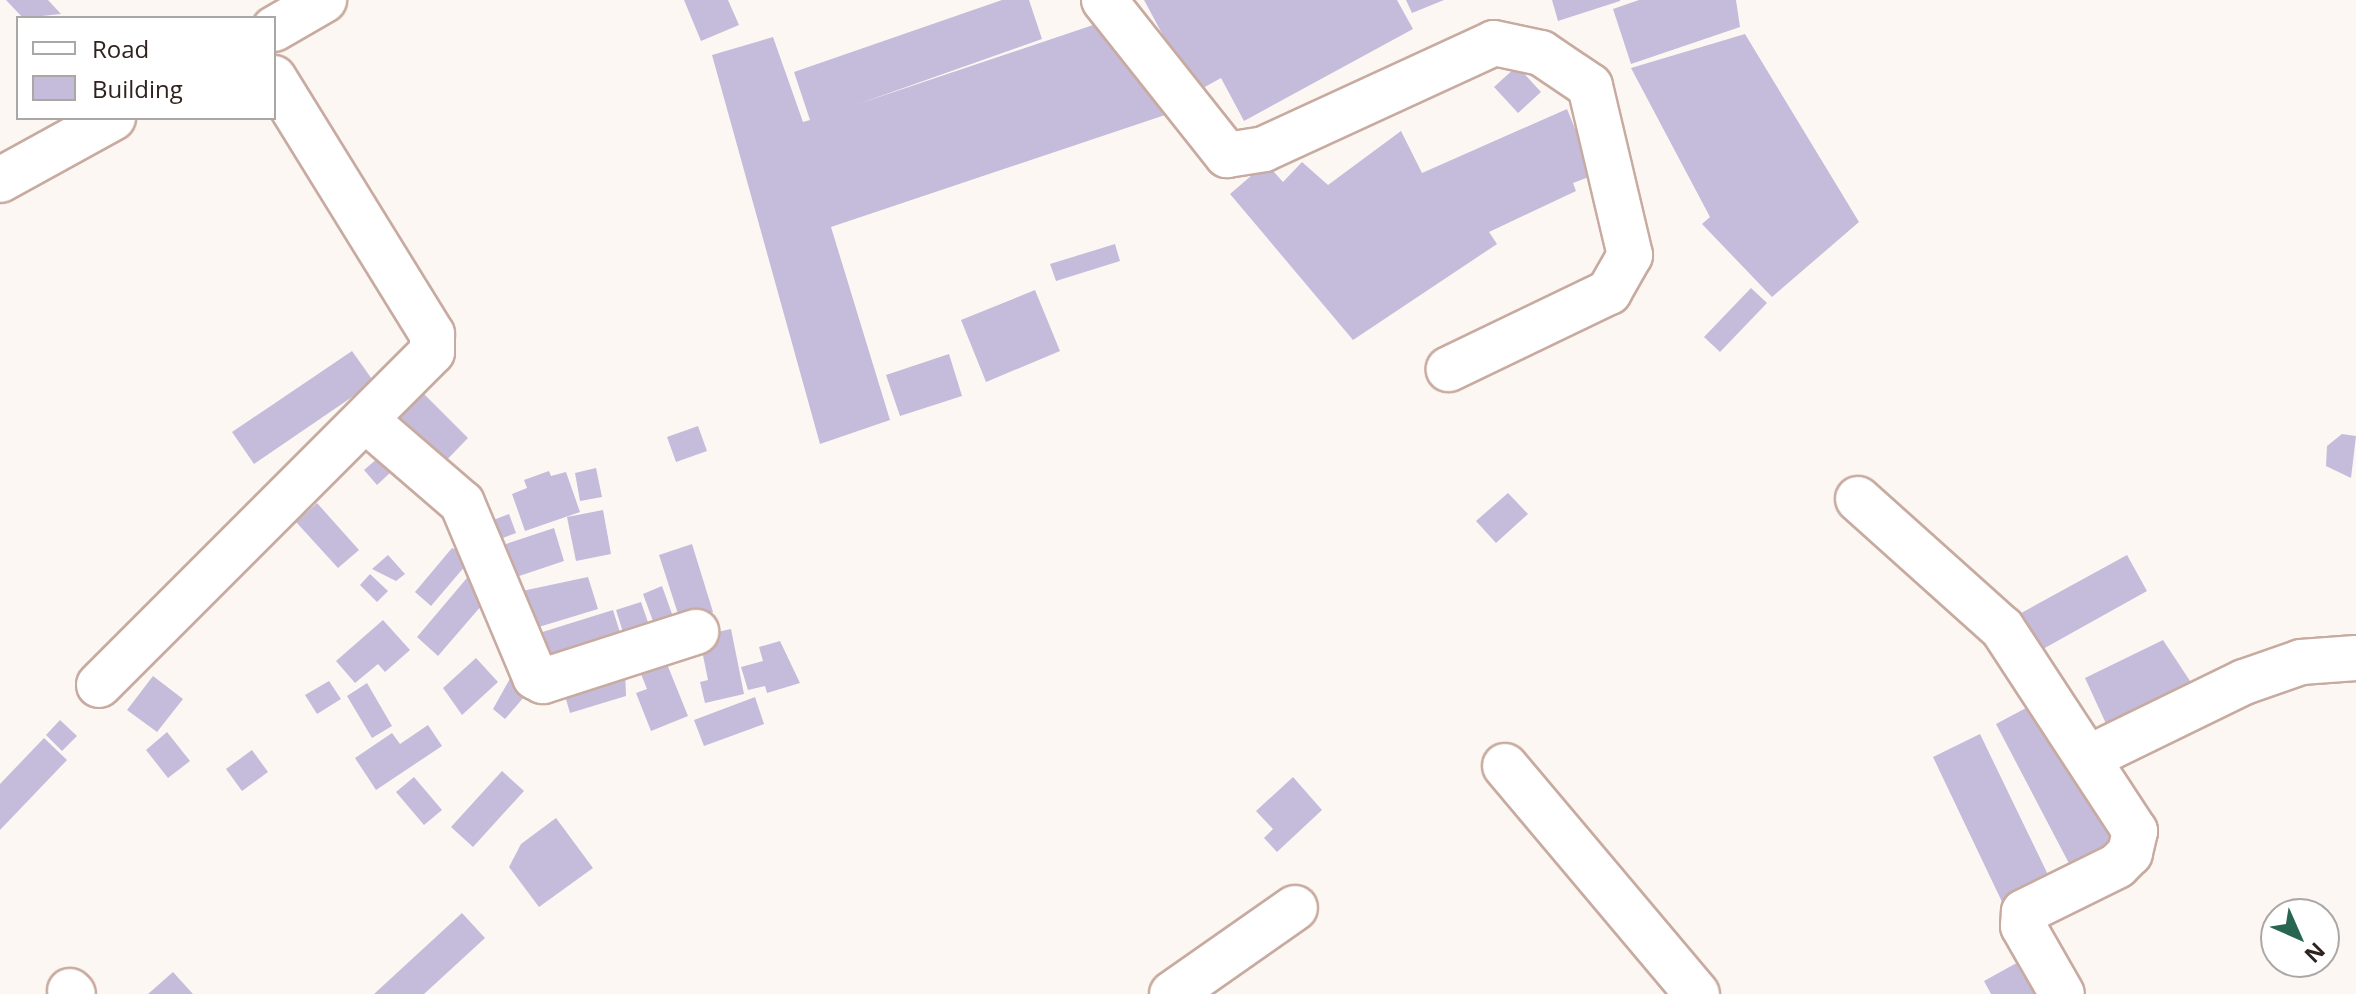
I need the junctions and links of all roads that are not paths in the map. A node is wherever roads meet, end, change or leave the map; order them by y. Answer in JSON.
{"nodes":[{"id":1,"x":324,"y":0,"type":"edge"},
{"id":2,"x":1104,"y":0,"type":"edge"},
{"id":3,"x":276,"y":28,"type":"edge"},
{"id":4,"x":276,"y":81,"type":"edge"},
{"id":5,"x":109,"y":120,"type":"edge"},
{"id":6,"x":0,"y":180,"type":"edge"},
{"id":7,"x":1449,"y":369,"type":"dead end"},
{"id":8,"x":368,"y":422,"type":"junction"},
{"id":9,"x":1858,"y":499,"type":"dead end"},
{"id":10,"x":696,"y":632,"type":"dead end"},
{"id":11,"x":2356,"y":658,"type":"edge"},
{"id":12,"x":99,"y":685,"type":"dead end"},
{"id":13,"x":2088,"y":758,"type":"junction"},
{"id":14,"x":1505,"y":766,"type":"dead end"},
{"id":15,"x":1295,"y":908,"type":"dead end"},
{"id":16,"x":1172,"y":994,"type":"edge"},
{"id":17,"x":1697,"y":994,"type":"edge"},
{"id":18,"x":2062,"y":994,"type":"edge"}],
"edges":[{"from":1,"to":3,"type":"street"},
{"from":2,"to":7,"type":"street"},
{"from":4,"to":8,"type":"street"},
{"from":5,"to":6,"type":"street"},
{"from":8,"to":10,"type":"street"},
{"from":8,"to":12,"type":"street"},
{"from":9,"to":13,"type":"street"},
{"from":11,"to":13,"type":"street"},
{"from":13,"to":18,"type":"street"},
{"from":14,"to":17,"type":"street"},
{"from":15,"to":16,"type":"street"}]}
